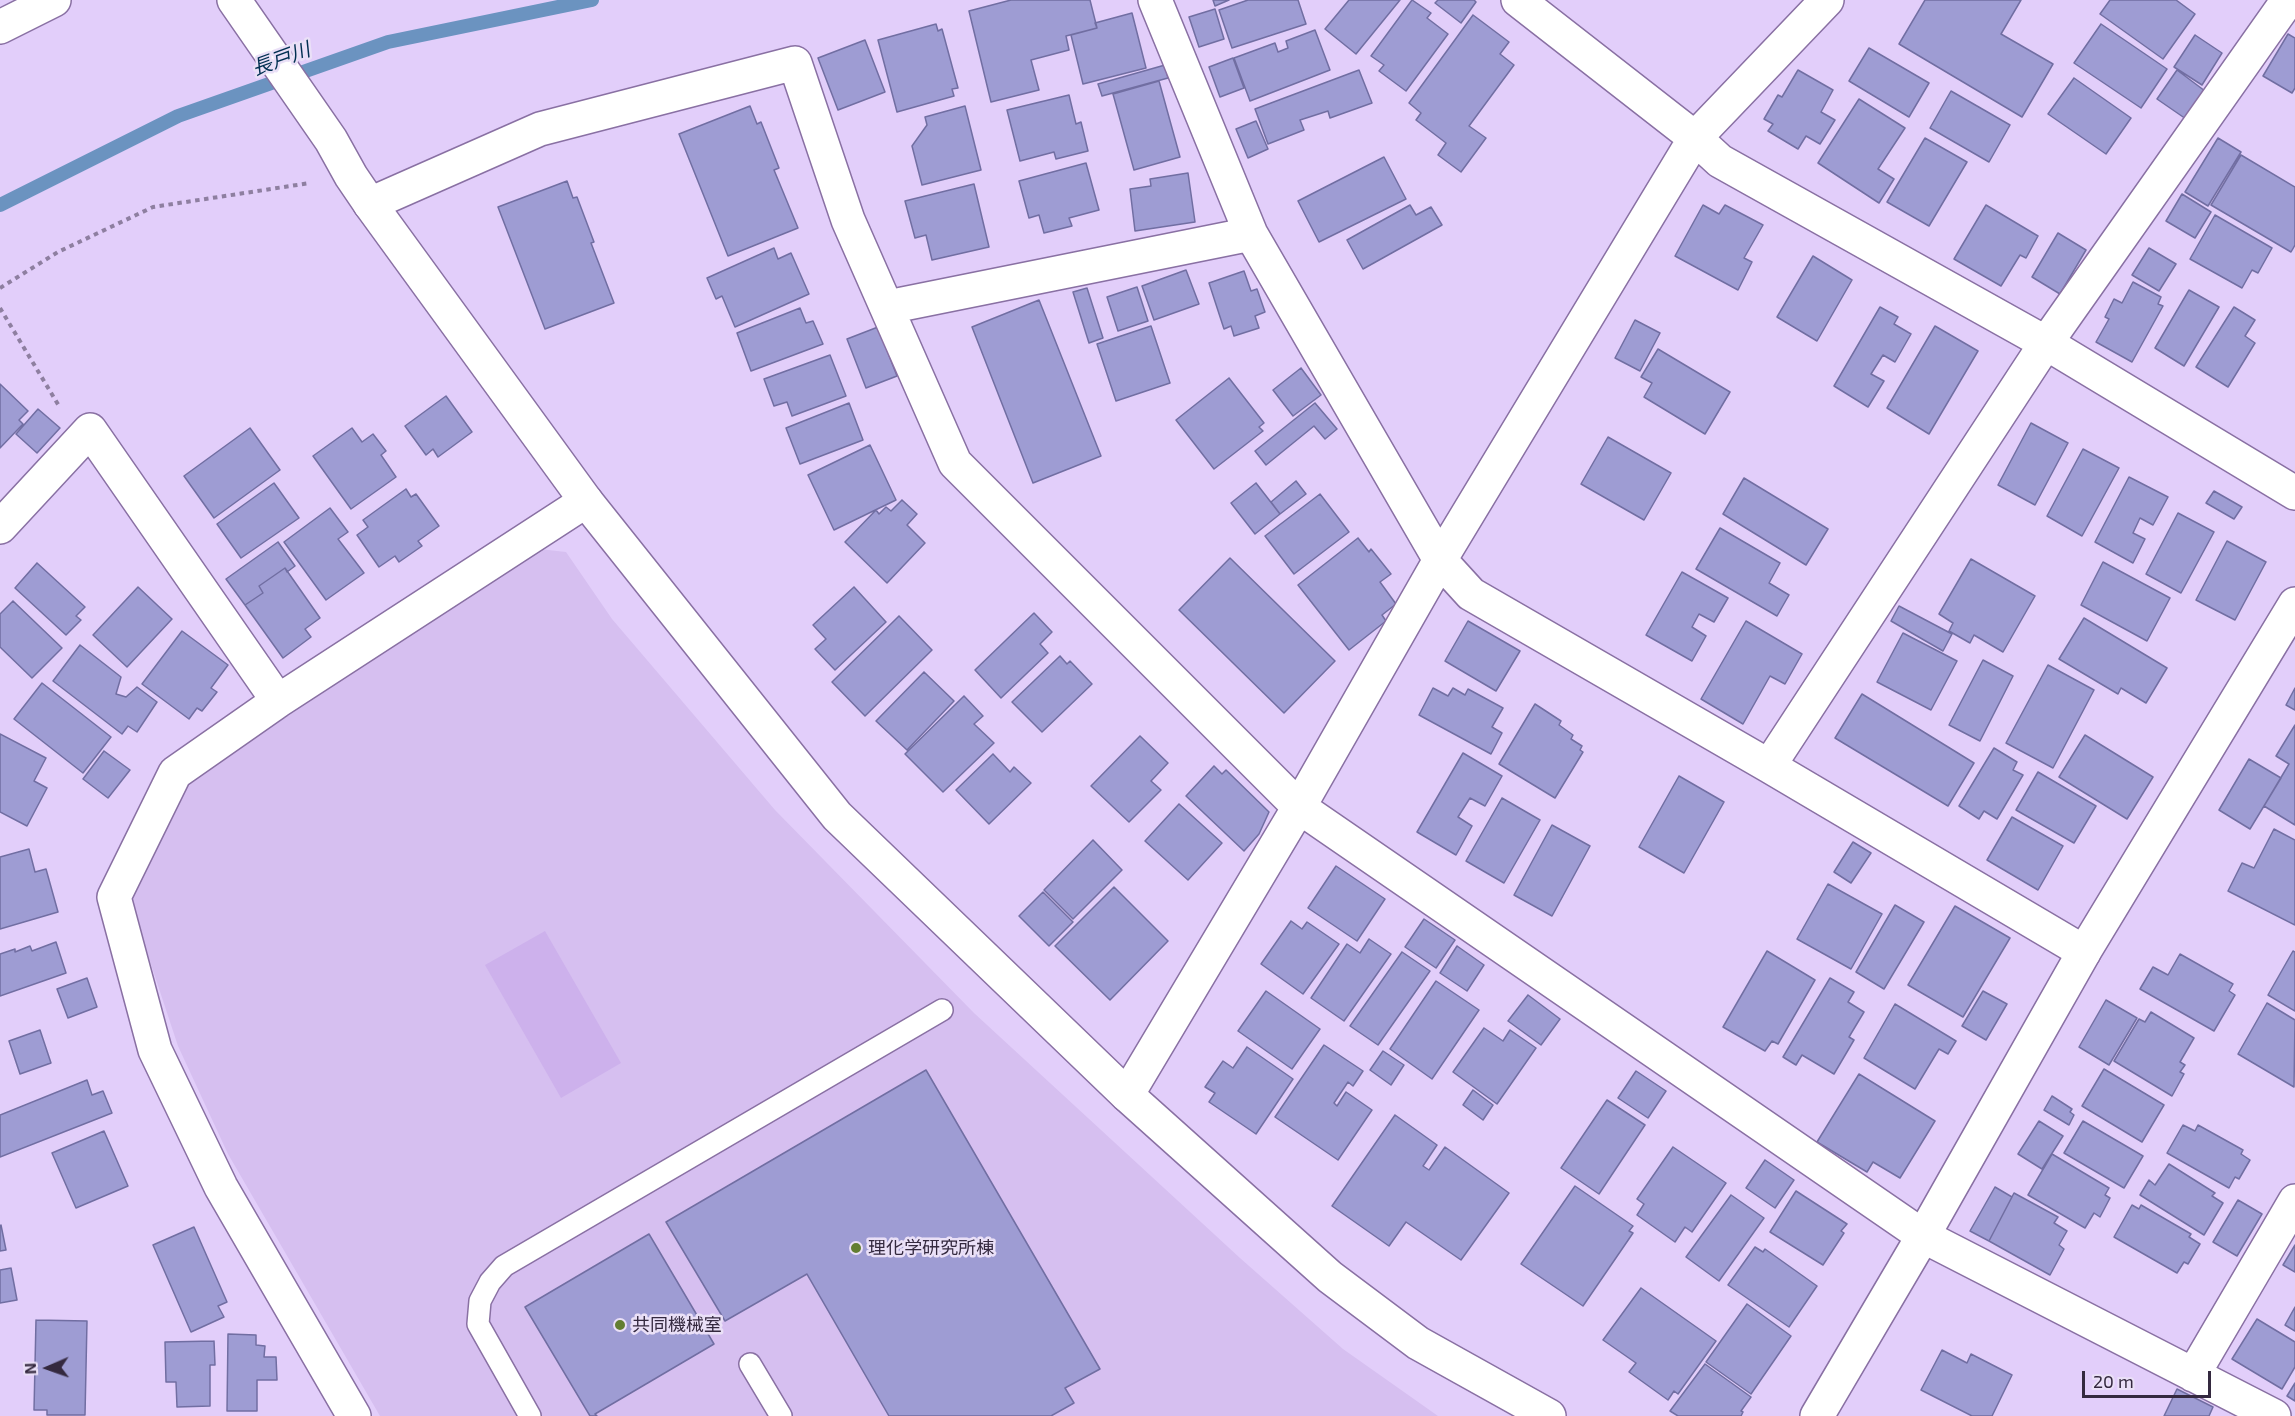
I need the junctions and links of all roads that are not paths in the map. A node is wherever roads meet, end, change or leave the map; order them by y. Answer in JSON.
{"nodes":[{"id":1,"x":54,"y":0,"type":"edge"},
{"id":2,"x":234,"y":0,"type":"edge"},
{"id":3,"x":1155,"y":0,"type":"edge"},
{"id":4,"x":1518,"y":0,"type":"edge"},
{"id":5,"x":1827,"y":0,"type":"edge"},
{"id":6,"x":2288,"y":0,"type":"edge"},
{"id":7,"x":0,"y":27,"type":"edge"},
{"id":8,"x":1695,"y":138,"type":"junction"},
{"id":9,"x":370,"y":204,"type":"junction"},
{"id":10,"x":1251,"y":234,"type":"junction"},
{"id":11,"x":888,"y":307,"type":"junction"},
{"id":12,"x":2046,"y":343,"type":"junction"},
{"id":13,"x":2295,"y":494,"type":"edge"},
{"id":14,"x":586,"y":501,"type":"junction"},
{"id":15,"x":0,"y":527,"type":"edge"},
{"id":16,"x":1440,"y":560,"type":"junction"},
{"id":17,"x":2295,"y":604,"type":"edge"},
{"id":18,"x":278,"y":700,"type":"junction"},
{"id":19,"x":1769,"y":766,"type":"junction"},
{"id":20,"x":1299,"y":807,"type":"junction"},
{"id":21,"x":2084,"y":952,"type":"junction"},
{"id":22,"x":942,"y":1011,"type":"dead end"},
{"id":23,"x":1127,"y":1095,"type":"junction"},
{"id":24,"x":2295,"y":1201,"type":"edge"},
{"id":25,"x":1923,"y":1236,"type":"junction"},
{"id":26,"x":750,"y":1364,"type":"dead end"},
{"id":27,"x":2193,"y":1375,"type":"junction"},
{"id":28,"x":354,"y":1416,"type":"edge"},
{"id":29,"x":530,"y":1416,"type":"edge"},
{"id":30,"x":782,"y":1416,"type":"edge"},
{"id":31,"x":1549,"y":1416,"type":"edge"},
{"id":32,"x":1817,"y":1416,"type":"edge"},
{"id":33,"x":2274,"y":1416,"type":"edge"}],
"edges":[{"from":1,"to":7,"type":"street"},
{"from":2,"to":9,"type":"street"},
{"from":3,"to":10,"type":"street"},
{"from":4,"to":8,"type":"street"},
{"from":5,"to":8,"type":"street"},
{"from":6,"to":12,"type":"street"},
{"from":8,"to":12,"type":"street"},
{"from":8,"to":16,"type":"street"},
{"from":9,"to":11,"type":"street"},
{"from":9,"to":14,"type":"street"},
{"from":10,"to":11,"type":"street"},
{"from":10,"to":16,"type":"street"},
{"from":11,"to":20,"type":"street"},
{"from":12,"to":13,"type":"street"},
{"from":12,"to":19,"type":"street"},
{"from":14,"to":18,"type":"street"},
{"from":14,"to":23,"type":"street"},
{"from":15,"to":18,"type":"street"},
{"from":16,"to":19,"type":"street"},
{"from":16,"to":20,"type":"street"},
{"from":17,"to":21,"type":"street"},
{"from":18,"to":28,"type":"street"},
{"from":19,"to":21,"type":"street"},
{"from":20,"to":23,"type":"street"},
{"from":20,"to":25,"type":"street"},
{"from":21,"to":25,"type":"street"},
{"from":22,"to":29,"type":"lane"},
{"from":23,"to":31,"type":"street"},
{"from":24,"to":27,"type":"street"},
{"from":25,"to":27,"type":"street"},
{"from":25,"to":32,"type":"street"},
{"from":26,"to":30,"type":"lane"},
{"from":27,"to":33,"type":"street"}]}
